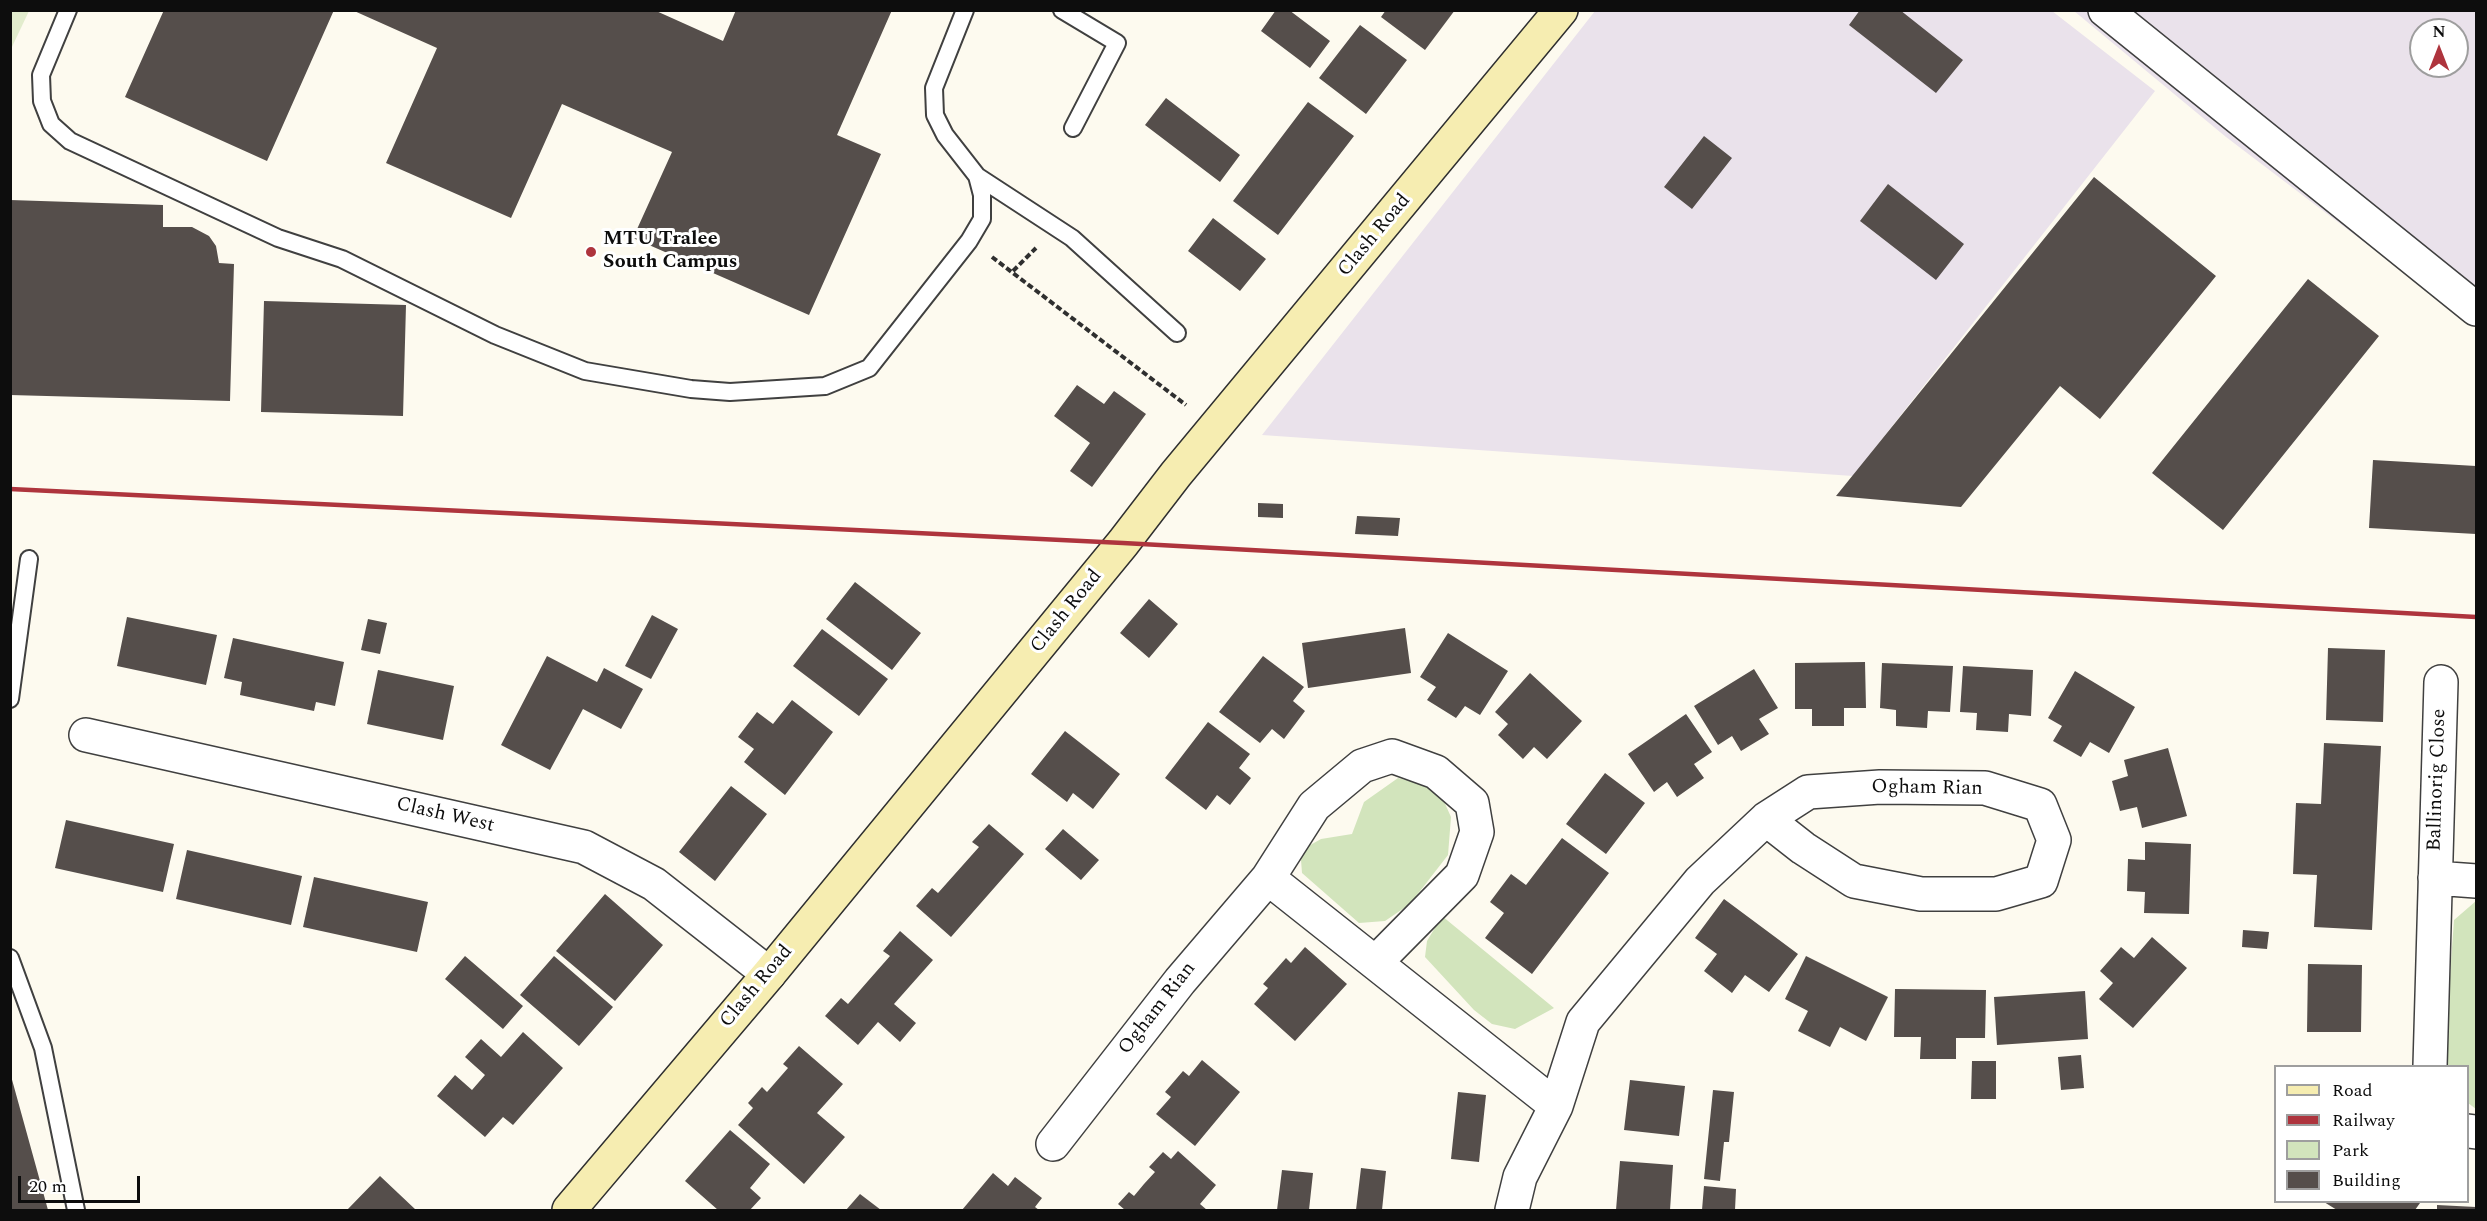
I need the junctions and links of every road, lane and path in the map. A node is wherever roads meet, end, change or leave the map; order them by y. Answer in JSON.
{"nodes":[{"id":1,"x":68,"y":10,"type":"edge"},
{"id":2,"x":965,"y":10,"type":"edge"},
{"id":3,"x":1062,"y":10,"type":"edge"},
{"id":4,"x":1562,"y":10,"type":"edge"},
{"id":5,"x":2105,"y":10,"type":"edge"},
{"id":6,"x":1073,"y":128,"type":"dead end"},
{"id":7,"x":977,"y":176,"type":"junction"},
{"id":8,"x":969,"y":241,"type":"junction"},
{"id":9,"x":2476,"y":309,"type":"edge"},
{"id":10,"x":1177,"y":333,"type":"dead end"},
{"id":11,"x":1214,"y":428,"type":"junction"},
{"id":12,"x":29,"y":559,"type":"dead end"},
{"id":13,"x":2441,"y":682,"type":"dead end"},
{"id":14,"x":10,"y":699,"type":"edge"},
{"id":15,"x":86,"y":735,"type":"dead end"},
{"id":16,"x":1766,"y":819,"type":"junction"},
{"id":17,"x":1268,"y":878,"type":"junction"},
{"id":18,"x":2435,"y":878,"type":"junction"},
{"id":19,"x":2476,"y":881,"type":"edge"},
{"id":20,"x":10,"y":958,"type":"edge"},
{"id":21,"x":1376,"y":962,"type":"junction"},
{"id":22,"x":769,"y":974,"type":"junction"},
{"id":23,"x":2430,"y":1065,"type":"edge"},
{"id":24,"x":1556,"y":1106,"type":"junction"},
{"id":25,"x":1053,"y":1144,"type":"dead end"},
{"id":26,"x":76,"y":1210,"type":"edge"},
{"id":27,"x":569,"y":1210,"type":"edge"},
{"id":28,"x":1512,"y":1210,"type":"edge"}],
"edges":[{"from":1,"to":8,"type":"lane"},
{"from":2,"to":7,"type":"lane"},
{"from":3,"to":6,"type":"lane"},
{"from":4,"to":11,"type":"street","name":"Clash Road"},
{"from":5,"to":9,"type":"street"},
{"from":7,"to":8,"type":"lane"},
{"from":7,"to":10,"type":"lane"},
{"from":8,"to":11,"type":"path"},
{"from":11,"to":22,"type":"street","name":"Clash Road"},
{"from":12,"to":14,"type":"lane"},
{"from":13,"to":18,"type":"street","name":"Ballinorig Close"},
{"from":15,"to":22,"type":"street","name":"Clash West"},
{"from":16,"to":16,"type":"street","name":"Ogham Rian"},
{"from":16,"to":24,"type":"street","name":"Ogham Rian"},
{"from":17,"to":21,"type":"street"},
{"from":17,"to":21,"type":"street","name":"Ogham Rian"},
{"from":17,"to":25,"type":"street","name":"Ogham Rian"},
{"from":18,"to":19,"type":"street","name":"Ballinorig Close"},
{"from":18,"to":23,"type":"street","name":"Ballinorig Close"},
{"from":20,"to":26,"type":"lane"},
{"from":21,"to":24,"type":"street"},
{"from":22,"to":27,"type":"street","name":"Clash Road"},
{"from":24,"to":28,"type":"street","name":"Ogham Rian"}]}
